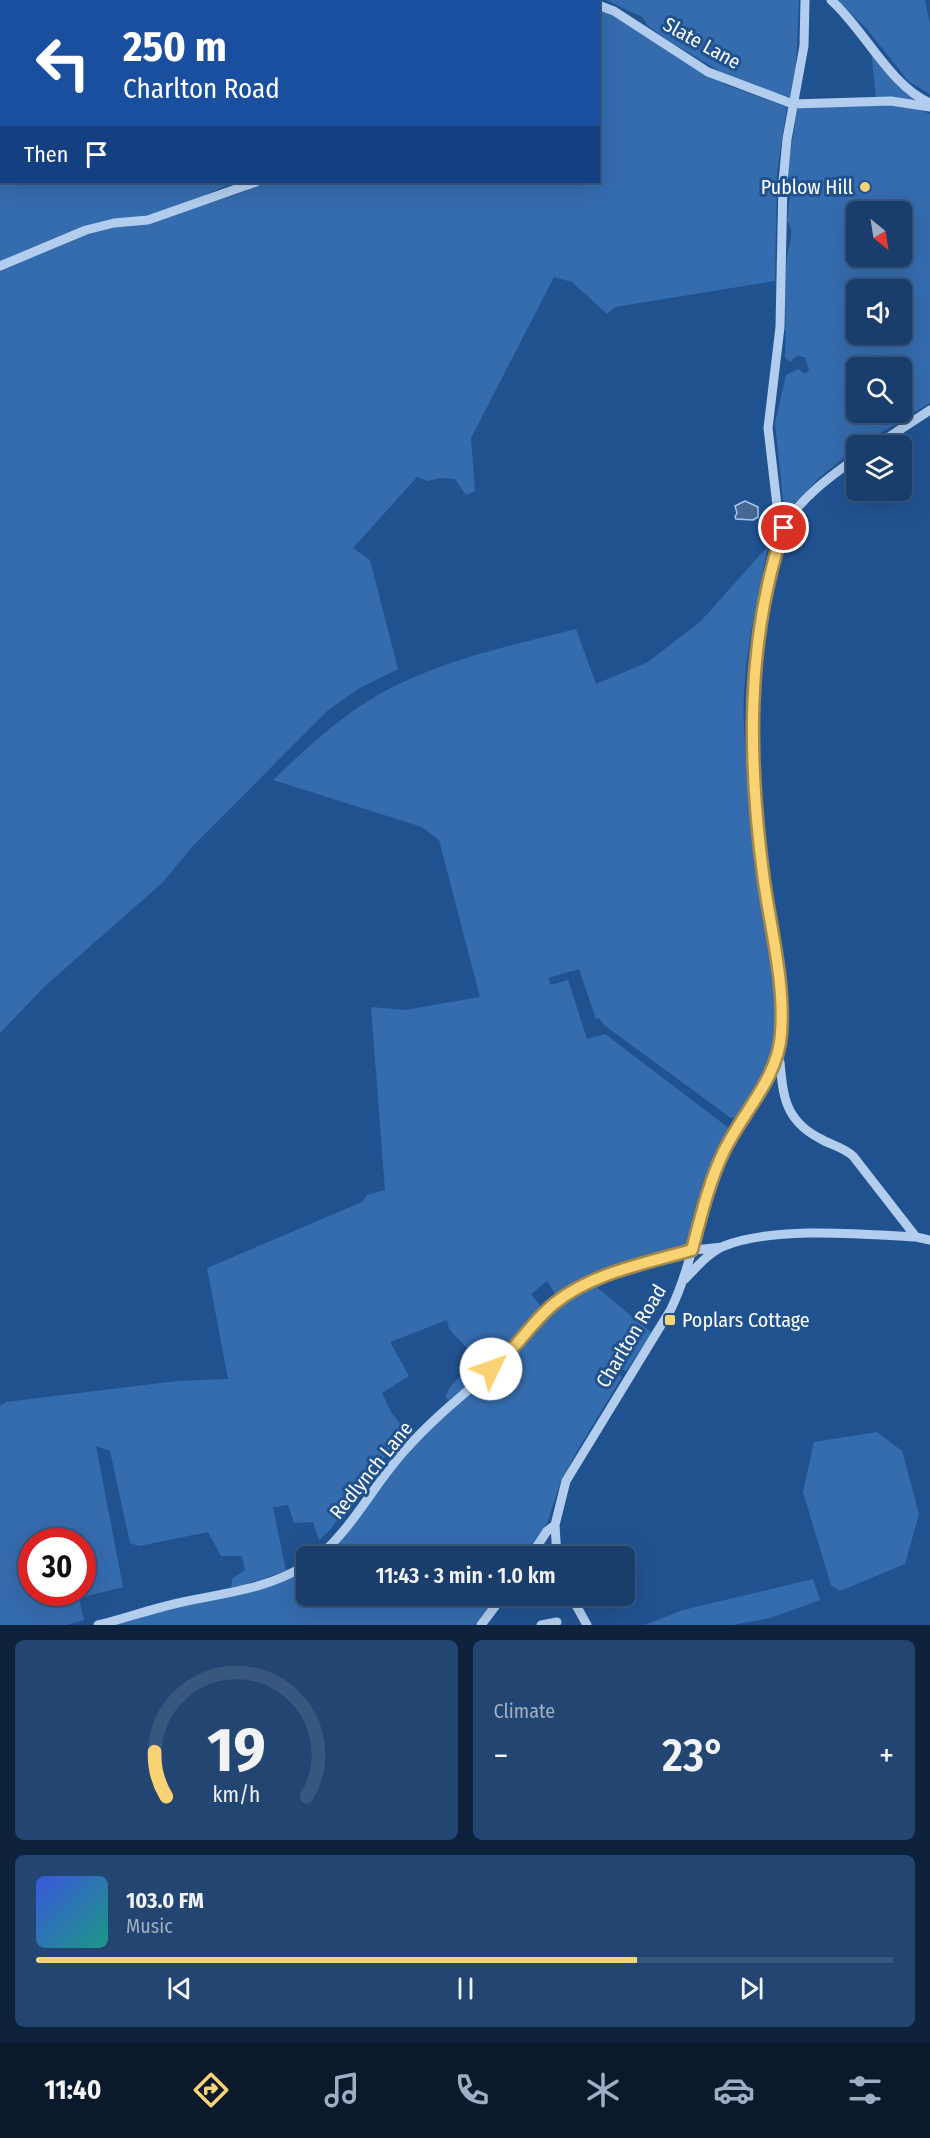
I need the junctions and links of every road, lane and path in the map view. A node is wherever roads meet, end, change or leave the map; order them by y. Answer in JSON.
{"nodes":[{"id":1,"x":805,"y":0,"type":"edge"},
{"id":2,"x":831,"y":0,"type":"edge"},
{"id":3,"x":600,"y":6,"type":"edge"},
{"id":4,"x":793,"y":104,"type":"junction"},
{"id":5,"x":930,"y":105,"type":"edge"},
{"id":6,"x":253,"y":183,"type":"edge"},
{"id":7,"x":0,"y":266,"type":"edge"},
{"id":8,"x":930,"y":410,"type":"edge"},
{"id":9,"x":892,"y":435,"type":"edge"},
{"id":10,"x":846,"y":466,"type":"edge"},
{"id":11,"x":784,"y":528,"type":"junction"},
{"id":12,"x":777,"y":1057,"type":"junction"},
{"id":13,"x":770,"y":1072,"type":"junction"},
{"id":14,"x":782,"y":1081,"type":"junction"},
{"id":15,"x":916,"y":1237,"type":"junction"},
{"id":16,"x":930,"y":1240,"type":"edge"},
{"id":17,"x":722,"y":1247,"type":"junction"},
{"id":18,"x":692,"y":1250,"type":"junction"},
{"id":19,"x":684,"y":1281,"type":"junction"},
{"id":20,"x":555,"y":1526,"type":"junction"},
{"id":21,"x":329,"y":1546,"type":"edge"},
{"id":22,"x":537,"y":1546,"type":"edge"},
{"id":23,"x":556,"y":1546,"type":"edge"},
{"id":24,"x":296,"y":1571,"type":"edge"},
{"id":25,"x":495,"y":1606,"type":"edge"},
{"id":26,"x":577,"y":1606,"type":"edge"},
{"id":27,"x":557,"y":1622,"type":"dead end"},
{"id":28,"x":98,"y":1625,"type":"edge"},
{"id":29,"x":481,"y":1625,"type":"edge"},
{"id":30,"x":544,"y":1625,"type":"edge"},
{"id":31,"x":587,"y":1625,"type":"edge"}],
"edges":[{"from":1,"to":4,"type":"street"},
{"from":2,"to":5,"type":"street"},
{"from":3,"to":4,"type":"street","name":"Slate Lane"},
{"from":4,"to":5,"type":"street"},
{"from":4,"to":11,"type":"street"},
{"from":6,"to":7,"type":"street"},
{"from":8,"to":9,"type":"street"},
{"from":10,"to":11,"type":"street","name":"Charlton Road"},
{"from":11,"to":12,"type":"street","name":"Charlton Road"},
{"from":12,"to":13,"type":"street","name":"Charlton Road"},
{"from":12,"to":14,"type":"street"},
{"from":13,"to":14,"type":"street"},
{"from":13,"to":18,"type":"street","name":"Charlton Road"},
{"from":14,"to":15,"type":"street"},
{"from":15,"to":16,"type":"street","name":"Redlynch Lane"},
{"from":15,"to":17,"type":"street","name":"Redlynch Lane"},
{"from":17,"to":18,"type":"street","name":"Redlynch Lane"},
{"from":17,"to":19,"type":"street"},
{"from":18,"to":19,"type":"street","name":"Charlton Road"},
{"from":18,"to":21,"type":"street","name":"Redlynch Lane"},
{"from":19,"to":20,"type":"street","name":"Charlton Road"},
{"from":20,"to":22,"type":"street"},
{"from":20,"to":23,"type":"street","name":"Charlton Road"},
{"from":24,"to":28,"type":"street"},
{"from":25,"to":29,"type":"street"},
{"from":26,"to":31,"type":"street"},
{"from":27,"to":30,"type":"street"}]}
